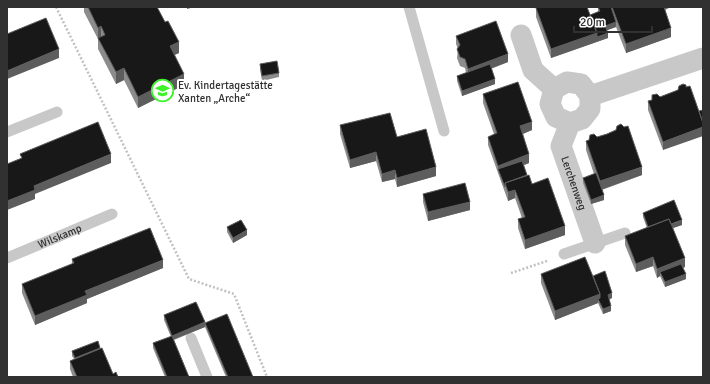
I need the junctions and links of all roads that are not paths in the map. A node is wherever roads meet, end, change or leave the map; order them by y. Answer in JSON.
{"nodes":[{"id":1,"x":409,"y":7,"type":"edge"},
{"id":2,"x":521,"y":35,"type":"dead end"},
{"id":3,"x":703,"y":58,"type":"edge"},
{"id":4,"x":554,"y":89,"type":"junction"},
{"id":5,"x":590,"y":96,"type":"junction"},
{"id":6,"x":57,"y":112,"type":"dead end"},
{"id":7,"x":570,"y":123,"type":"junction"},
{"id":8,"x":444,"y":131,"type":"dead end"},
{"id":9,"x":7,"y":132,"type":"edge"},
{"id":10,"x":112,"y":214,"type":"dead end"},
{"id":11,"x":625,"y":232,"type":"dead end"},
{"id":12,"x":595,"y":243,"type":"junction"},
{"id":13,"x":564,"y":254,"type":"road end"},
{"id":14,"x":7,"y":258,"type":"edge"},
{"id":15,"x":191,"y":338,"type":"dead end"},
{"id":16,"x":207,"y":377,"type":"edge"}],
"edges":[{"from":1,"to":8,"type":"lane"},
{"from":2,"to":4,"type":"street"},
{"from":3,"to":5,"type":"street"},
{"from":4,"to":5,"type":"street"},
{"from":4,"to":7,"type":"street"},
{"from":5,"to":7,"type":"street"},
{"from":6,"to":9,"type":"lane"},
{"from":7,"to":12,"type":"street","name":"Lerchenweg"},
{"from":10,"to":14,"type":"lane","name":"Wilskamp"},
{"from":11,"to":12,"type":"lane"},
{"from":12,"to":13,"type":"lane"},
{"from":15,"to":16,"type":"lane"}]}
